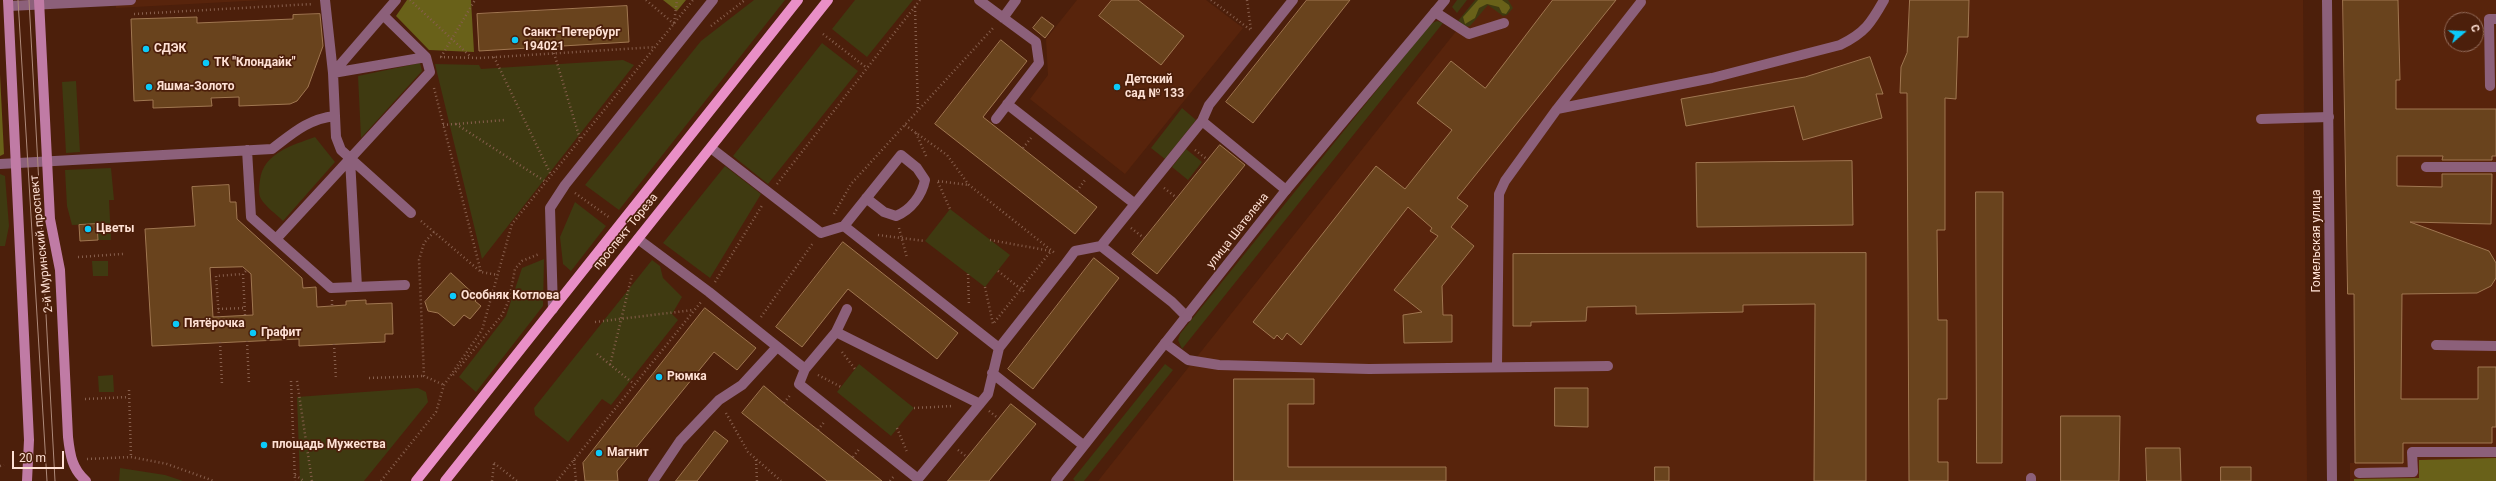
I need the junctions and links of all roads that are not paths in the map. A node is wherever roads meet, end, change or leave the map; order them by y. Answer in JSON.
{"nodes":[{"id":1,"x":131,"y":0,"type":"edge"},
{"id":2,"x":396,"y":0,"type":"edge"},
{"id":3,"x":713,"y":0,"type":"edge"},
{"id":4,"x":798,"y":0,"type":"edge"},
{"id":5,"x":828,"y":0,"type":"edge"},
{"id":6,"x":979,"y":0,"type":"edge"},
{"id":7,"x":1016,"y":0,"type":"edge"},
{"id":8,"x":1293,"y":0,"type":"edge"},
{"id":9,"x":1445,"y":0,"type":"edge"},
{"id":10,"x":1884,"y":0,"type":"edge"},
{"id":11,"x":2327,"y":0,"type":"edge"},
{"id":12,"x":39,"y":2,"type":"edge"},
{"id":13,"x":325,"y":2,"type":"edge"},
{"id":14,"x":1641,"y":2,"type":"dead end"},
{"id":15,"x":8,"y":3,"type":"edge"},
{"id":16,"x":1435,"y":12,"type":"junction"},
{"id":17,"x":383,"y":15,"type":"junction"},
{"id":18,"x":1003,"y":18,"type":"junction"},
{"id":19,"x":2496,"y":19,"type":"edge"},
{"id":20,"x":1504,"y":23,"type":"dead end"},
{"id":21,"x":426,"y":57,"type":"junction"},
{"id":22,"x":333,"y":73,"type":"junction"},
{"id":23,"x":2490,"y":86,"type":"dead end"},
{"id":24,"x":1007,"y":104,"type":"junction"},
{"id":25,"x":1557,"y":109,"type":"junction"},
{"id":26,"x":335,"y":116,"type":"junction"},
{"id":27,"x":2328,"y":116,"type":"junction"},
{"id":28,"x":996,"y":119,"type":"dead end"},
{"id":29,"x":2261,"y":119,"type":"dead end"},
{"id":30,"x":1202,"y":121,"type":"junction"},
{"id":31,"x":710,"y":148,"type":"junction"},
{"id":32,"x":247,"y":150,"type":"junction"},
{"id":33,"x":350,"y":159,"type":"junction"},
{"id":34,"x":47,"y":162,"type":"junction"},
{"id":35,"x":0,"y":164,"type":"edge"},
{"id":36,"x":16,"y":164,"type":"junction"},
{"id":37,"x":2426,"y":167,"type":"dead end"},
{"id":38,"x":2496,"y":167,"type":"edge"},
{"id":39,"x":1286,"y":190,"type":"junction"},
{"id":40,"x":866,"y":198,"type":"junction"},
{"id":41,"x":1135,"y":204,"type":"junction"},
{"id":42,"x":411,"y":213,"type":"road end"},
{"id":43,"x":848,"y":229,"type":"junction"},
{"id":44,"x":276,"y":239,"type":"junction"},
{"id":45,"x":638,"y":239,"type":"junction"},
{"id":46,"x":1101,"y":246,"type":"junction"},
{"id":47,"x":405,"y":284,"type":"dead end"},
{"id":48,"x":357,"y":287,"type":"junction"},
{"id":49,"x":553,"y":308,"type":"junction"},
{"id":50,"x":847,"y":309,"type":"dead end"},
{"id":51,"x":1187,"y":317,"type":"junction"},
{"id":52,"x":834,"y":335,"type":"junction"},
{"id":53,"x":1165,"y":343,"type":"junction"},
{"id":54,"x":2436,"y":344,"type":"dead end"},
{"id":55,"x":2496,"y":346,"type":"edge"},
{"id":56,"x":777,"y":347,"type":"junction"},
{"id":57,"x":999,"y":348,"type":"junction"},
{"id":58,"x":1497,"y":366,"type":"junction"},
{"id":59,"x":1608,"y":366,"type":"dead end"},
{"id":60,"x":805,"y":369,"type":"junction"},
{"id":61,"x":992,"y":373,"type":"junction"},
{"id":62,"x":980,"y":404,"type":"junction"},
{"id":63,"x":1083,"y":445,"type":"junction"},
{"id":64,"x":2496,"y":452,"type":"edge"},
{"id":65,"x":2359,"y":473,"type":"dead end"},
{"id":66,"x":27,"y":481,"type":"edge"},
{"id":67,"x":86,"y":481,"type":"edge"},
{"id":68,"x":416,"y":481,"type":"edge"},
{"id":69,"x":445,"y":481,"type":"edge"},
{"id":70,"x":653,"y":481,"type":"edge"},
{"id":71,"x":1056,"y":481,"type":"edge"},
{"id":72,"x":2332,"y":481,"type":"edge"}],
"edges":[{"from":1,"to":12,"type":"street"},
{"from":2,"to":17,"type":"street"},
{"from":3,"to":49,"type":"street"},
{"from":4,"to":49,"type":"main road","name":"проспект Тореза"},
{"from":5,"to":31,"type":"main road","name":"проспект Тореза"},
{"from":6,"to":18,"type":"street"},
{"from":7,"to":18,"type":"street"},
{"from":8,"to":30,"type":"street"},
{"from":9,"to":16,"type":"street","name":"улица Шателена"},
{"from":10,"to":25,"type":"street"},
{"from":11,"to":27,"type":"street","name":"Гомельская улица"},
{"from":12,"to":15,"type":"street"},
{"from":12,"to":34,"type":"main road","name":"2-й Муринский проспект"},
{"from":13,"to":22,"type":"street"},
{"from":14,"to":25,"type":"street"},
{"from":15,"to":36,"type":"main road","name":"2-й Муринский проспект"},
{"from":16,"to":20,"type":"street"},
{"from":16,"to":39,"type":"street","name":"улица Шателена"},
{"from":17,"to":21,"type":"street"},
{"from":17,"to":22,"type":"street"},
{"from":18,"to":24,"type":"street"},
{"from":19,"to":23,"type":"street"},
{"from":21,"to":22,"type":"street"},
{"from":21,"to":33,"type":"street"},
{"from":22,"to":26,"type":"street"},
{"from":24,"to":28,"type":"street"},
{"from":24,"to":41,"type":"street"},
{"from":25,"to":58,"type":"street"},
{"from":26,"to":32,"type":"street"},
{"from":26,"to":33,"type":"street"},
{"from":27,"to":29,"type":"street"},
{"from":27,"to":72,"type":"street","name":"Гомельская улица"},
{"from":30,"to":39,"type":"street"},
{"from":30,"to":41,"type":"street"},
{"from":31,"to":43,"type":"street"},
{"from":31,"to":45,"type":"main road","name":"проспект Тореза"},
{"from":32,"to":34,"type":"street"},
{"from":32,"to":44,"type":"street"},
{"from":33,"to":42,"type":"street"},
{"from":33,"to":44,"type":"street"},
{"from":33,"to":48,"type":"street"},
{"from":34,"to":36,"type":"street"},
{"from":34,"to":67,"type":"main road","name":"2-й Муринский проспект"},
{"from":35,"to":36,"type":"street"},
{"from":36,"to":66,"type":"main road","name":"2-й Муринский проспект"},
{"from":37,"to":38,"type":"street"},
{"from":39,"to":51,"type":"street","name":"улица Шателена"},
{"from":40,"to":40,"type":"street"},
{"from":40,"to":43,"type":"street"},
{"from":41,"to":46,"type":"street"},
{"from":43,"to":57,"type":"street"},
{"from":44,"to":48,"type":"street"},
{"from":45,"to":56,"type":"street"},
{"from":45,"to":69,"type":"main road","name":"проспект Тореза"},
{"from":46,"to":51,"type":"street"},
{"from":46,"to":57,"type":"street"},
{"from":47,"to":48,"type":"street"},
{"from":49,"to":68,"type":"main road","name":"проспект Тореза"},
{"from":50,"to":52,"type":"street"},
{"from":51,"to":53,"type":"street","name":"улица Шателена"},
{"from":52,"to":60,"type":"street"},
{"from":52,"to":62,"type":"street"},
{"from":53,"to":58,"type":"street"},
{"from":53,"to":63,"type":"street","name":"улица Шателена"},
{"from":54,"to":55,"type":"street"},
{"from":56,"to":60,"type":"street"},
{"from":56,"to":70,"type":"street"},
{"from":57,"to":61,"type":"street"},
{"from":58,"to":59,"type":"street"},
{"from":60,"to":62,"type":"street"},
{"from":61,"to":62,"type":"street"},
{"from":61,"to":63,"type":"street"},
{"from":63,"to":71,"type":"street","name":"улица Шателена"},
{"from":64,"to":65,"type":"street"}]}
